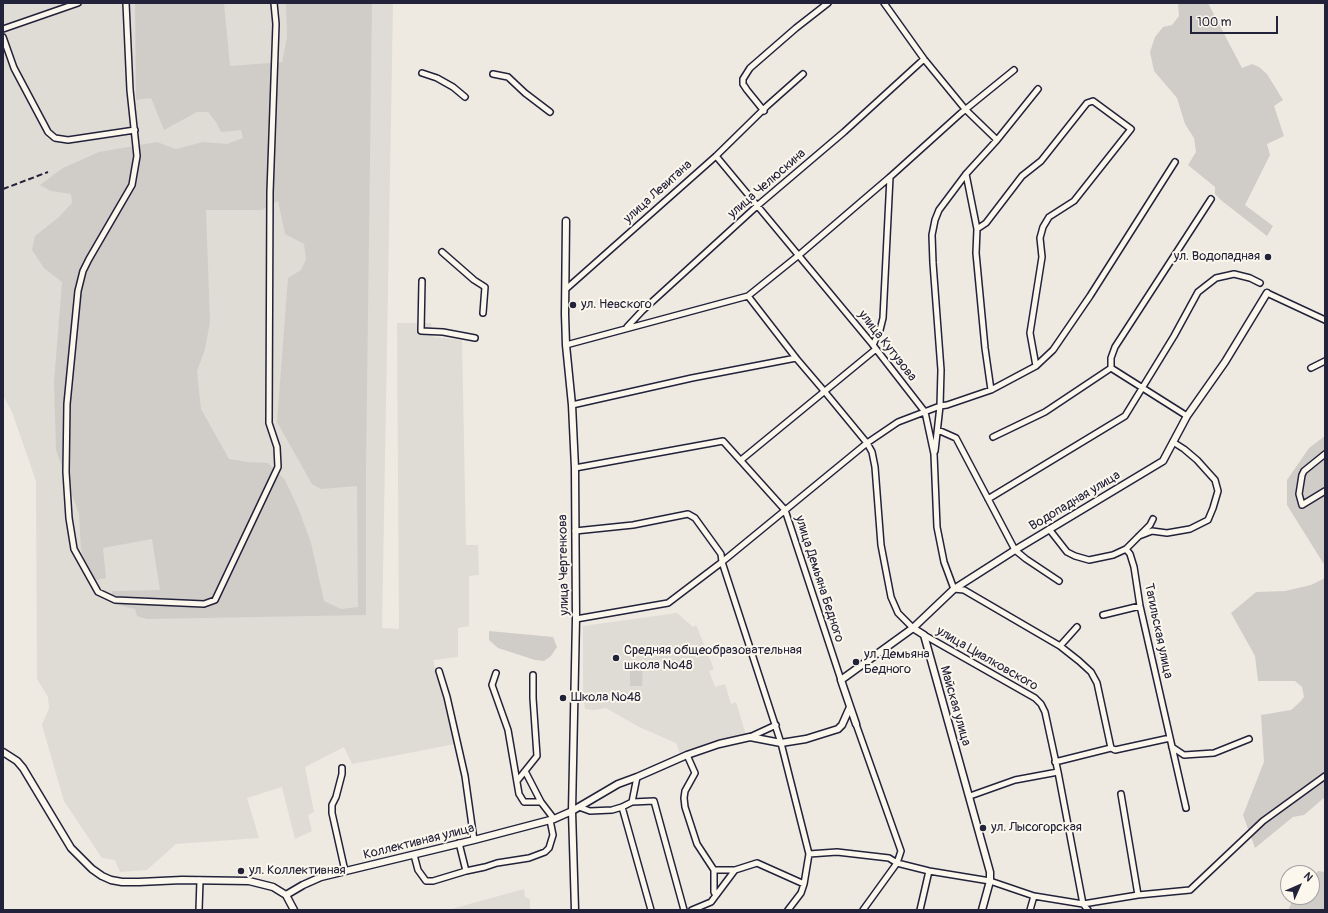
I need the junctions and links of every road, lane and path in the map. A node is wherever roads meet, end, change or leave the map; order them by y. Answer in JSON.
{"nodes":[{"id":1,"x":78,"y":3,"type":"edge"},
{"id":2,"x":126,"y":3,"type":"edge"},
{"id":3,"x":274,"y":3,"type":"edge"},
{"id":4,"x":828,"y":3,"type":"edge"},
{"id":5,"x":884,"y":3,"type":"edge"},
{"id":6,"x":3,"y":29,"type":"edge"},
{"id":7,"x":3,"y":37,"type":"edge"},
{"id":8,"x":924,"y":59,"type":"junction"},
{"id":9,"x":1014,"y":70,"type":"dead end"},
{"id":10,"x":422,"y":73,"type":"dead end"},
{"id":11,"x":493,"y":74,"type":"dead end"},
{"id":12,"x":803,"y":74,"type":"dead end"},
{"id":13,"x":1038,"y":90,"type":"dead end"},
{"id":14,"x":465,"y":97,"type":"dead end"},
{"id":15,"x":965,"y":109,"type":"junction"},
{"id":16,"x":764,"y":111,"type":"junction"},
{"id":17,"x":550,"y":112,"type":"dead end"},
{"id":18,"x":135,"y":130,"type":"junction"},
{"id":19,"x":997,"y":140,"type":"junction"},
{"id":20,"x":716,"y":156,"type":"junction"},
{"id":21,"x":1175,"y":162,"type":"dead end"},
{"id":22,"x":966,"y":174,"type":"junction"},
{"id":23,"x":890,"y":177,"type":"junction"},
{"id":24,"x":1211,"y":199,"type":"dead end"},
{"id":25,"x":757,"y":206,"type":"junction"},
{"id":26,"x":566,"y":221,"type":"dead end"},
{"id":27,"x":977,"y":229,"type":"junction"},
{"id":28,"x":442,"y":252,"type":"dead end"},
{"id":29,"x":799,"y":256,"type":"junction"},
{"id":30,"x":422,"y":280,"type":"dead end"},
{"id":31,"x":1260,"y":283,"type":"dead end"},
{"id":32,"x":566,"y":289,"type":"junction"},
{"id":33,"x":1268,"y":293,"type":"joint"},
{"id":34,"x":748,"y":296,"type":"junction"},
{"id":35,"x":482,"y":313,"type":"dead end"},
{"id":36,"x":1325,"y":320,"type":"edge"},
{"id":37,"x":626,"y":328,"type":"junction"},
{"id":38,"x":475,"y":338,"type":"dead end"},
{"id":39,"x":566,"y":345,"type":"junction"},
{"id":40,"x":874,"y":347,"type":"junction"},
{"id":41,"x":796,"y":358,"type":"junction"},
{"id":42,"x":1325,"y":361,"type":"edge"},
{"id":43,"x":1036,"y":366,"type":"junction"},
{"id":44,"x":1111,"y":368,"type":"junction"},
{"id":45,"x":1311,"y":368,"type":"dead end"},
{"id":46,"x":1142,"y":388,"type":"junction"},
{"id":47,"x":991,"y":390,"type":"junction"},
{"id":48,"x":825,"y":392,"type":"junction"},
{"id":49,"x":572,"y":405,"type":"junction"},
{"id":50,"x":940,"y":406,"type":"junction"},
{"id":51,"x":925,"y":412,"type":"junction"},
{"id":52,"x":1187,"y":416,"type":"junction"},
{"id":53,"x":938,"y":430,"type":"junction"},
{"id":54,"x":993,"y":437,"type":"dead end"},
{"id":55,"x":1173,"y":442,"type":"junction"},
{"id":56,"x":866,"y":443,"type":"junction"},
{"id":57,"x":934,"y":454,"type":"junction"},
{"id":58,"x":1325,"y":454,"type":"edge"},
{"id":59,"x":741,"y":460,"type":"junction"},
{"id":60,"x":575,"y":468,"type":"junction"},
{"id":61,"x":1325,"y":491,"type":"edge"},
{"id":62,"x":988,"y":499,"type":"junction"},
{"id":63,"x":785,"y":510,"type":"junction"},
{"id":64,"x":1153,"y":518,"type":"dead end"},
{"id":65,"x":1049,"y":529,"type":"junction"},
{"id":66,"x":575,"y":531,"type":"junction"},
{"id":67,"x":1140,"y":536,"type":"junction"},
{"id":68,"x":1126,"y":549,"type":"junction"},
{"id":69,"x":1015,"y":550,"type":"junction"},
{"id":70,"x":722,"y":562,"type":"junction"},
{"id":71,"x":1059,"y":581,"type":"dead end"},
{"id":72,"x":954,"y":589,"type":"junction"},
{"id":73,"x":1140,"y":606,"type":"junction"},
{"id":74,"x":1103,"y":615,"type":"dead end"},
{"id":75,"x":576,"y":619,"type":"junction"},
{"id":76,"x":1076,"y":627,"type":"dead end"},
{"id":77,"x":914,"y":628,"type":"junction"},
{"id":78,"x":924,"y":635,"type":"junction"},
{"id":79,"x":1060,"y":646,"type":"junction"},
{"id":80,"x":439,"y":671,"type":"dead end"},
{"id":81,"x":496,"y":673,"type":"dead end"},
{"id":82,"x":533,"y":675,"type":"dead end"},
{"id":83,"x":841,"y":680,"type":"junction"},
{"id":84,"x":850,"y":707,"type":"junction"},
{"id":85,"x":856,"y":724,"type":"joint"},
{"id":86,"x":776,"y":725,"type":"junction"},
{"id":87,"x":750,"y":737,"type":"junction"},
{"id":88,"x":1170,"y":738,"type":"junction"},
{"id":89,"x":1249,"y":739,"type":"dead end"},
{"id":90,"x":781,"y":743,"type":"junction"},
{"id":91,"x":1172,"y":747,"type":"junction"},
{"id":92,"x":1111,"y":748,"type":"junction"},
{"id":93,"x":3,"y":752,"type":"edge"},
{"id":94,"x":687,"y":755,"type":"junction"},
{"id":95,"x":1055,"y":762,"type":"junction"},
{"id":96,"x":342,"y":768,"type":"dead end"},
{"id":97,"x":525,"y":771,"type":"junction"},
{"id":98,"x":1058,"y":772,"type":"junction"},
{"id":99,"x":1325,"y":776,"type":"edge"},
{"id":100,"x":637,"y":777,"type":"junction"},
{"id":101,"x":517,"y":781,"type":"junction"},
{"id":102,"x":1121,"y":794,"type":"dead end"},
{"id":103,"x":970,"y":796,"type":"junction"},
{"id":104,"x":541,"y":802,"type":"junction"},
{"id":105,"x":632,"y":802,"type":"junction"},
{"id":106,"x":579,"y":807,"type":"junction"},
{"id":107,"x":622,"y":807,"type":"junction"},
{"id":108,"x":1186,"y":808,"type":"dead end"},
{"id":109,"x":572,"y":811,"type":"junction"},
{"id":110,"x":552,"y":819,"type":"junction"},
{"id":111,"x":474,"y":840,"type":"junction"},
{"id":112,"x":459,"y":843,"type":"junction"},
{"id":113,"x":809,"y":854,"type":"junction"},
{"id":114,"x":414,"y":855,"type":"junction"},
{"id":115,"x":897,"y":863,"type":"junction"},
{"id":116,"x":714,"y":870,"type":"junction"},
{"id":117,"x":735,"y":870,"type":"junction"},
{"id":118,"x":345,"y":871,"type":"junction"},
{"id":119,"x":466,"y":871,"type":"junction"},
{"id":120,"x":929,"y":871,"type":"junction"},
{"id":121,"x":200,"y":880,"type":"junction"},
{"id":122,"x":990,"y":882,"type":"junction"},
{"id":123,"x":804,"y":884,"type":"junction"},
{"id":124,"x":286,"y":895,"type":"junction"},
{"id":125,"x":716,"y":895,"type":"junction"},
{"id":126,"x":1138,"y":895,"type":"junction"},
{"id":127,"x":1034,"y":896,"type":"junction"},
{"id":128,"x":1083,"y":904,"type":"junction"},
{"id":129,"x":199,"y":910,"type":"edge"},
{"id":130,"x":294,"y":910,"type":"edge"},
{"id":131,"x":575,"y":910,"type":"edge"},
{"id":132,"x":651,"y":910,"type":"edge"},
{"id":133,"x":684,"y":910,"type":"edge"},
{"id":134,"x":692,"y":910,"type":"edge"},
{"id":135,"x":788,"y":910,"type":"edge"},
{"id":136,"x":863,"y":910,"type":"edge"},
{"id":137,"x":920,"y":910,"type":"edge"},
{"id":138,"x":982,"y":910,"type":"edge"},
{"id":139,"x":1030,"y":910,"type":"edge"},
{"id":140,"x":1088,"y":910,"type":"edge"}],
"edges":[{"from":1,"to":6,"type":"street"},
{"from":2,"to":18,"type":"street"},
{"from":3,"to":18,"type":"street"},
{"from":4,"to":16,"type":"street"},
{"from":5,"to":8,"type":"street"},
{"from":7,"to":18,"type":"street"},
{"from":8,"to":15,"type":"street"},
{"from":8,"to":25,"type":"street","name":"улица Челюскина"},
{"from":9,"to":15,"type":"street"},
{"from":10,"to":14,"type":"street"},
{"from":11,"to":17,"type":"street"},
{"from":12,"to":16,"type":"street","name":"улица Левитана"},
{"from":13,"to":19,"type":"street"},
{"from":15,"to":19,"type":"street"},
{"from":15,"to":23,"type":"street"},
{"from":16,"to":20,"type":"street","name":"улица Левитана"},
{"from":19,"to":22,"type":"street"},
{"from":20,"to":25,"type":"street","name":"улица Кутузова"},
{"from":20,"to":32,"type":"street","name":"улица Левитана"},
{"from":21,"to":43,"type":"street"},
{"from":22,"to":27,"type":"street"},
{"from":22,"to":50,"type":"street"},
{"from":23,"to":29,"type":"street"},
{"from":23,"to":40,"type":"street"},
{"from":24,"to":44,"type":"street"},
{"from":25,"to":29,"type":"street","name":"улица Кутузова"},
{"from":25,"to":37,"type":"street","name":"улица Челюскина"},
{"from":26,"to":32,"type":"street","name":"улица Чертенкова"},
{"from":27,"to":43,"type":"street"},
{"from":27,"to":47,"type":"street"},
{"from":28,"to":35,"type":"street"},
{"from":29,"to":34,"type":"street"},
{"from":29,"to":40,"type":"street","name":"улица Кутузова"},
{"from":30,"to":38,"type":"street"},
{"from":31,"to":46,"type":"street"},
{"from":32,"to":39,"type":"street","name":"улица Чертенкова"},
{"from":33,"to":36,"type":"street"},
{"from":33,"to":52,"type":"street","name":"Водопадная улица"},
{"from":34,"to":37,"type":"street"},
{"from":34,"to":41,"type":"street"},
{"from":37,"to":39,"type":"street"},
{"from":39,"to":49,"type":"street","name":"улица Чертенкова"},
{"from":40,"to":48,"type":"street"},
{"from":40,"to":51,"type":"street","name":"улица Кутузова"},
{"from":41,"to":48,"type":"street"},
{"from":41,"to":49,"type":"street"},
{"from":42,"to":45,"type":"street"},
{"from":43,"to":47,"type":"street"},
{"from":44,"to":46,"type":"street"},
{"from":44,"to":54,"type":"street"},
{"from":46,"to":52,"type":"street"},
{"from":46,"to":62,"type":"street"},
{"from":47,"to":50,"type":"street"},
{"from":48,"to":56,"type":"street"},
{"from":48,"to":59,"type":"street"},
{"from":49,"to":60,"type":"street","name":"улица Чертенкова"},
{"from":50,"to":51,"type":"street"},
{"from":50,"to":53,"type":"street"},
{"from":51,"to":56,"type":"street"},
{"from":51,"to":57,"type":"street","name":"улица Кутузова"},
{"from":52,"to":55,"type":"street","name":"Водопадная улица"},
{"from":53,"to":57,"type":"street"},
{"from":53,"to":62,"type":"street"},
{"from":55,"to":65,"type":"street","name":"Водопадная улица"},
{"from":55,"to":67,"type":"street"},
{"from":56,"to":63,"type":"street"},
{"from":56,"to":77,"type":"street"},
{"from":57,"to":72,"type":"street","name":"улица Кутузова"},
{"from":58,"to":61,"type":"street"},
{"from":59,"to":60,"type":"street","name":"улица Демьяна Бедного"},
{"from":59,"to":63,"type":"street","name":"улица Демьяна Бедного"},
{"from":60,"to":66,"type":"street","name":"улица Чертенкова"},
{"from":62,"to":69,"type":"street"},
{"from":63,"to":70,"type":"street"},
{"from":63,"to":83,"type":"street","name":"улица Демьяна Бедного"},
{"from":64,"to":67,"type":"street"},
{"from":65,"to":68,"type":"street"},
{"from":65,"to":69,"type":"street","name":"Водопадная улица"},
{"from":66,"to":70,"type":"street"},
{"from":66,"to":75,"type":"street","name":"улица Чертенкова"},
{"from":67,"to":68,"type":"street"},
{"from":68,"to":73,"type":"street","name":"Тагильская улица"},
{"from":69,"to":71,"type":"street"},
{"from":69,"to":72,"type":"street","name":"Водопадная улица"},
{"from":70,"to":75,"type":"street"},
{"from":70,"to":86,"type":"street"},
{"from":72,"to":77,"type":"street","name":"Водопадная улица"},
{"from":72,"to":79,"type":"street"},
{"from":73,"to":74,"type":"street"},
{"from":73,"to":88,"type":"street","name":"Тагильская улица"},
{"from":75,"to":109,"type":"street","name":"улица Чертенкова"},
{"from":76,"to":79,"type":"street"},
{"from":77,"to":78,"type":"street"},
{"from":77,"to":83,"type":"street","name":"Водопадная улица"},
{"from":78,"to":95,"type":"street","name":"улица Циалковского"},
{"from":78,"to":103,"type":"street","name":"Майская улица"},
{"from":79,"to":92,"type":"street"},
{"from":80,"to":111,"type":"street"},
{"from":81,"to":101,"type":"street"},
{"from":82,"to":97,"type":"street"},
{"from":83,"to":84,"type":"street","name":"улица Демьяна Бедного"},
{"from":84,"to":85,"type":"street","name":"улица Демьяна Бедного"},
{"from":84,"to":90,"type":"street"},
{"from":85,"to":115,"type":"street","name":"улица Демьяна Бедного"},
{"from":86,"to":87,"type":"street"},
{"from":86,"to":90,"type":"street"},
{"from":87,"to":90,"type":"street"},
{"from":87,"to":94,"type":"street","name":"Коллективная улица"},
{"from":88,"to":91,"type":"street","name":"Тагильская улица"},
{"from":88,"to":92,"type":"street"},
{"from":89,"to":91,"type":"street"},
{"from":90,"to":113,"type":"street"},
{"from":91,"to":108,"type":"street","name":"Тагильская улица"},
{"from":92,"to":95,"type":"street"},
{"from":93,"to":121,"type":"street"},
{"from":94,"to":100,"type":"street","name":"Коллективная улица"},
{"from":94,"to":116,"type":"street"},
{"from":95,"to":98,"type":"street","name":"улица Циалковского"},
{"from":96,"to":118,"type":"street"},
{"from":97,"to":101,"type":"street"},
{"from":97,"to":104,"type":"street"},
{"from":98,"to":103,"type":"street"},
{"from":98,"to":128,"type":"street","name":"улица Циалковского"},
{"from":99,"to":126,"type":"street"},
{"from":100,"to":105,"type":"street"},
{"from":100,"to":106,"type":"street","name":"Коллективная улица"},
{"from":101,"to":104,"type":"street"},
{"from":102,"to":126,"type":"street"},
{"from":103,"to":122,"type":"street","name":"Майская улица"},
{"from":104,"to":110,"type":"street"},
{"from":105,"to":107,"type":"street"},
{"from":105,"to":133,"type":"street"},
{"from":106,"to":107,"type":"street"},
{"from":106,"to":109,"type":"street","name":"Коллективная улица"},
{"from":107,"to":132,"type":"street"},
{"from":109,"to":110,"type":"street","name":"Коллективная улица"},
{"from":109,"to":131,"type":"street","name":"улица Чертенкова"},
{"from":110,"to":111,"type":"street","name":"Коллективная улица"},
{"from":110,"to":119,"type":"street"},
{"from":111,"to":112,"type":"street","name":"Коллективная улица"},
{"from":112,"to":114,"type":"street","name":"Коллективная улица"},
{"from":112,"to":119,"type":"street"},
{"from":113,"to":115,"type":"street"},
{"from":113,"to":123,"type":"street"},
{"from":114,"to":118,"type":"street","name":"Коллективная улица"},
{"from":114,"to":119,"type":"street"},
{"from":115,"to":120,"type":"street"},
{"from":115,"to":136,"type":"street"},
{"from":116,"to":117,"type":"street"},
{"from":116,"to":125,"type":"street"},
{"from":117,"to":123,"type":"street"},
{"from":117,"to":125,"type":"street"},
{"from":118,"to":124,"type":"street","name":"Коллективная улица"},
{"from":120,"to":122,"type":"street"},
{"from":120,"to":137,"type":"street"},
{"from":121,"to":124,"type":"street"},
{"from":121,"to":129,"type":"street"},
{"from":122,"to":127,"type":"street"},
{"from":122,"to":138,"type":"street"},
{"from":123,"to":135,"type":"street"},
{"from":124,"to":130,"type":"street"},
{"from":125,"to":134,"type":"street"},
{"from":126,"to":128,"type":"street"},
{"from":127,"to":128,"type":"street"},
{"from":127,"to":139,"type":"street"},
{"from":128,"to":140,"type":"street","name":"улица Циалковского"}]}
